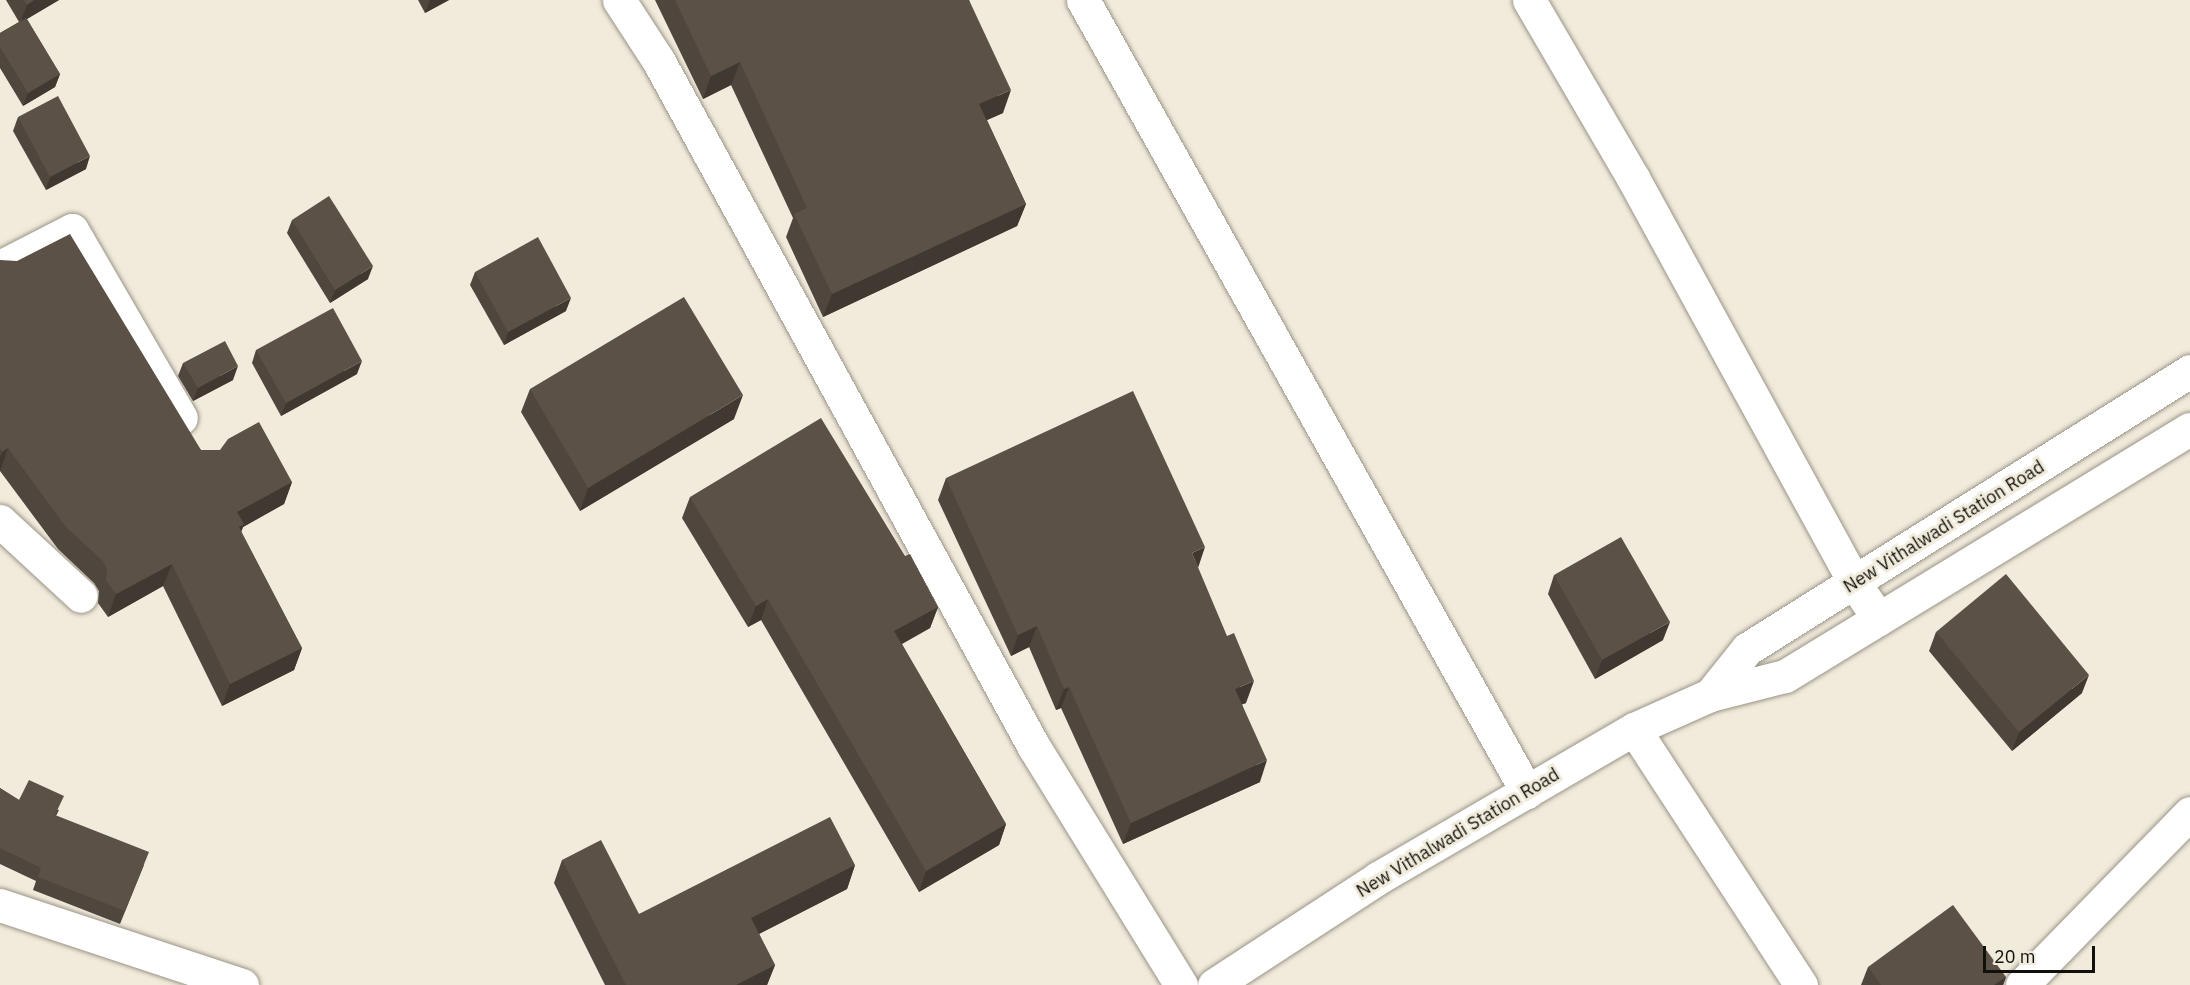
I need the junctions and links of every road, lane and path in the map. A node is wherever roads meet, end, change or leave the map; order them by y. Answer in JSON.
{"nodes":[{"id":1,"x":619,"y":0,"type":"edge"},
{"id":2,"x":1083,"y":0,"type":"edge"},
{"id":3,"x":1529,"y":0,"type":"edge"},
{"id":4,"x":0,"y":267,"type":"edge"},
{"id":5,"x":2190,"y":371,"type":"edge"},
{"id":6,"x":2190,"y":429,"type":"edge"},
{"id":7,"x":197,"y":446,"type":"edge"},
{"id":8,"x":0,"y":521,"type":"edge"},
{"id":9,"x":1855,"y":585,"type":"junction"},
{"id":10,"x":81,"y":596,"type":"dead end"},
{"id":11,"x":1879,"y":619,"type":"junction"},
{"id":12,"x":1710,"y":695,"type":"junction"},
{"id":13,"x":1635,"y":729,"type":"junction"},
{"id":14,"x":1527,"y":792,"type":"junction"},
{"id":15,"x":2190,"y":813,"type":"edge"},
{"id":16,"x":0,"y":906,"type":"edge"},
{"id":17,"x":242,"y":985,"type":"edge"},
{"id":18,"x":1181,"y":985,"type":"edge"},
{"id":19,"x":1214,"y":985,"type":"edge"},
{"id":20,"x":1801,"y":985,"type":"edge"},
{"id":21,"x":2022,"y":985,"type":"edge"}],
"edges":[{"from":1,"to":18,"type":"street"},
{"from":2,"to":14,"type":"street"},
{"from":3,"to":9,"type":"street"},
{"from":4,"to":7,"type":"street"},
{"from":5,"to":9,"type":"street","name":"New Vithalwadi Station Road"},
{"from":6,"to":11,"type":"street","name":"New Vithalwadi Station Road"},
{"from":8,"to":10,"type":"street"},
{"from":9,"to":11,"type":"street"},
{"from":9,"to":12,"type":"street","name":"New Vithalwadi Station Road"},
{"from":11,"to":12,"type":"street","name":"New Vithalwadi Station Road"},
{"from":12,"to":13,"type":"street","name":"New Vithalwadi Station Road"},
{"from":13,"to":14,"type":"street","name":"New Vithalwadi Station Road"},
{"from":13,"to":20,"type":"street"},
{"from":14,"to":19,"type":"street","name":"New Vithalwadi Station Road"},
{"from":15,"to":21,"type":"street"},
{"from":16,"to":17,"type":"street"}]}
